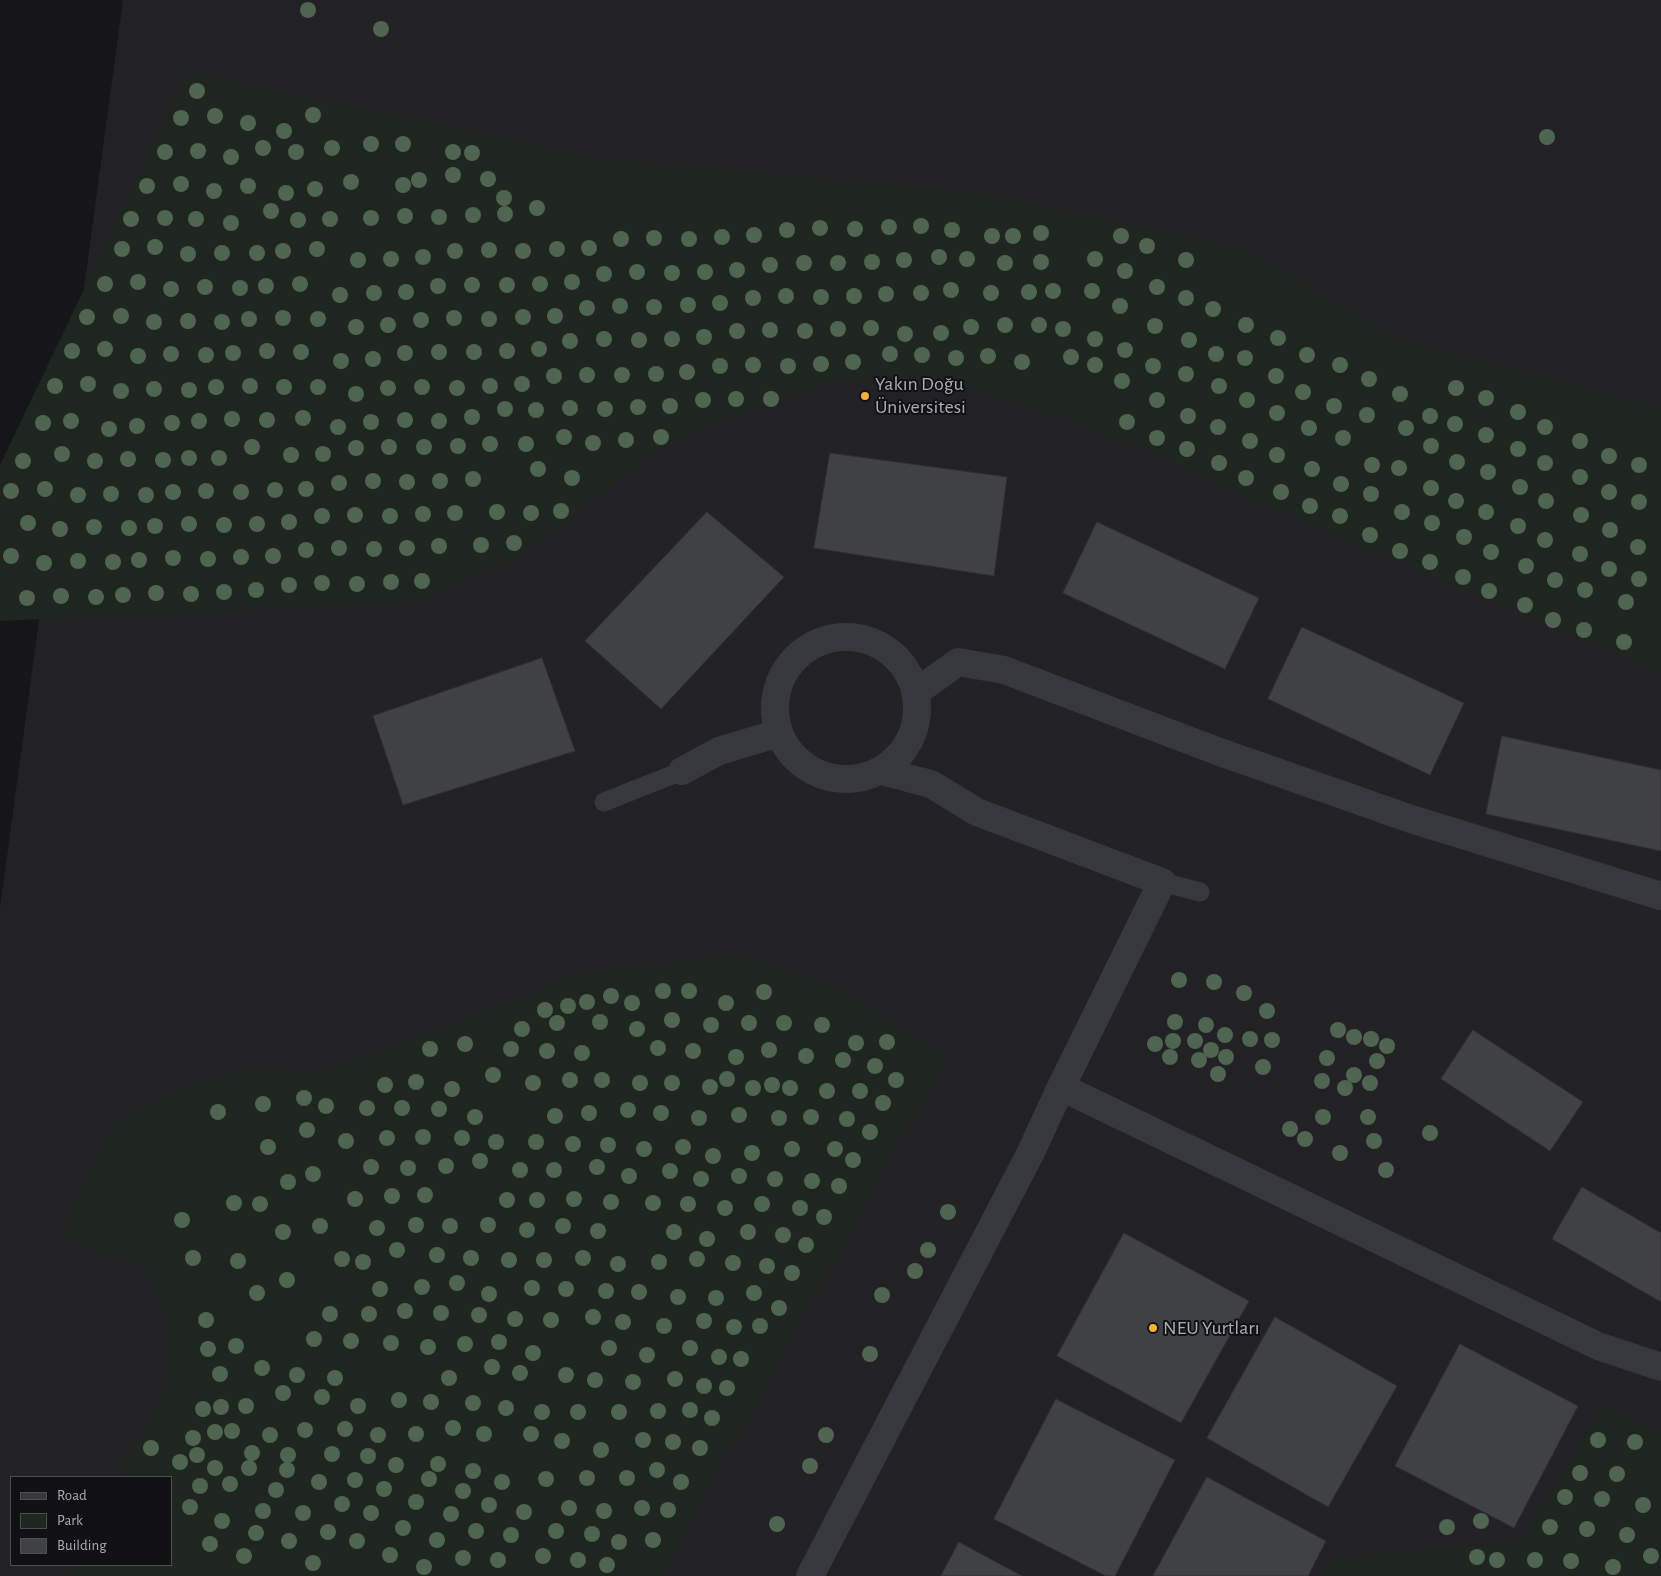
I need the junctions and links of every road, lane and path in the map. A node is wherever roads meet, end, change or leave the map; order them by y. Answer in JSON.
{"nodes":[{"id":1,"x":915,"y":693,"type":"junction"},
{"id":2,"x":779,"y":733,"type":"junction"},
{"id":3,"x":682,"y":771,"type":"joint"},
{"id":4,"x":881,"y":771,"type":"junction"},
{"id":5,"x":604,"y":802,"type":"dead end"},
{"id":6,"x":1162,"y":882,"type":"junction"},
{"id":7,"x":1200,"y":892,"type":"dead end"},
{"id":8,"x":1661,"y":896,"type":"edge"},
{"id":9,"x":1061,"y":1087,"type":"junction"},
{"id":10,"x":1661,"y":1367,"type":"edge"},
{"id":11,"x":810,"y":1576,"type":"edge"}],
"edges":[{"from":1,"to":2,"type":"street"},
{"from":1,"to":4,"type":"street"},
{"from":1,"to":8,"type":"street"},
{"from":2,"to":3,"type":"street"},
{"from":2,"to":4,"type":"street"},
{"from":3,"to":5,"type":"lane"},
{"from":4,"to":6,"type":"street"},
{"from":6,"to":7,"type":"lane"},
{"from":6,"to":9,"type":"street"},
{"from":9,"to":10,"type":"street"},
{"from":9,"to":11,"type":"street"}]}
